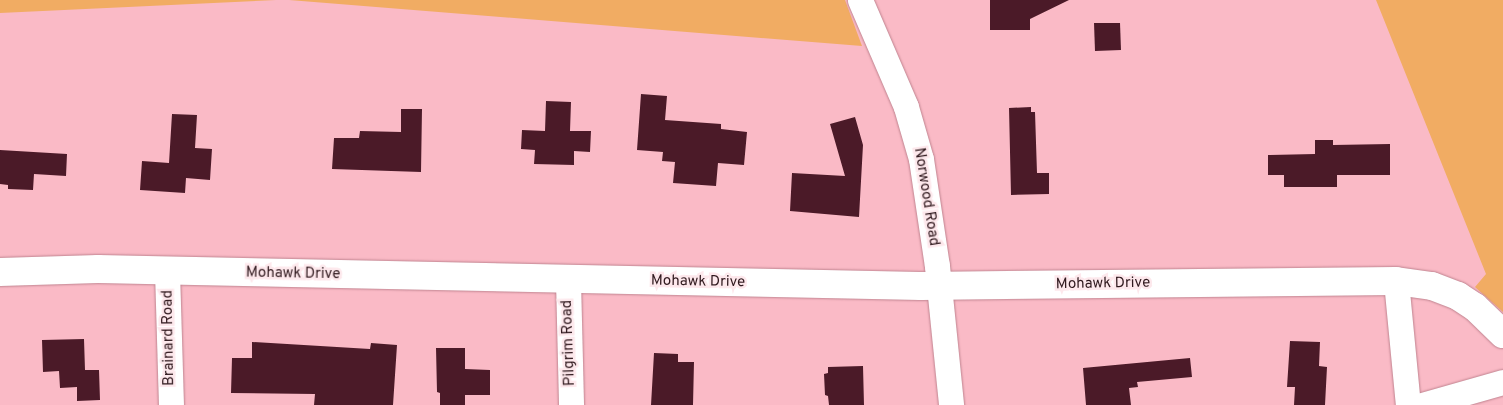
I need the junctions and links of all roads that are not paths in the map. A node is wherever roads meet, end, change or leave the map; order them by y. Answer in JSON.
{"nodes":[{"id":1,"x":860,"y":0,"type":"edge"},
{"id":2,"x":168,"y":271,"type":"junction"},
{"id":3,"x":0,"y":272,"type":"edge"},
{"id":4,"x":568,"y":280,"type":"junction"},
{"id":5,"x":1396,"y":281,"type":"junction"},
{"id":6,"x":939,"y":286,"type":"junction"},
{"id":7,"x":1503,"y":334,"type":"edge"},
{"id":8,"x":1503,"y":382,"type":"edge"},
{"id":9,"x":171,"y":405,"type":"edge"},
{"id":10,"x":571,"y":405,"type":"edge"},
{"id":11,"x":951,"y":405,"type":"edge"},
{"id":12,"x":1408,"y":405,"type":"edge"},
{"id":13,"x":1422,"y":405,"type":"edge"}],
"edges":[{"from":1,"to":6,"type":"street","name":"Norwood Road"},
{"from":2,"to":3,"type":"street","name":"Mohawk Drive"},
{"from":2,"to":4,"type":"street","name":"Mohawk Drive"},
{"from":2,"to":9,"type":"street","name":"Brainard Road"},
{"from":4,"to":6,"type":"street","name":"Mohawk Drive"},
{"from":4,"to":10,"type":"street","name":"Pilgrim Road"},
{"from":5,"to":6,"type":"street","name":"Mohawk Drive"},
{"from":5,"to":7,"type":"street","name":"Mohawk Drive"},
{"from":5,"to":12,"type":"street"},
{"from":6,"to":11,"type":"street","name":"Norwood Road"},
{"from":8,"to":13,"type":"street"}]}
